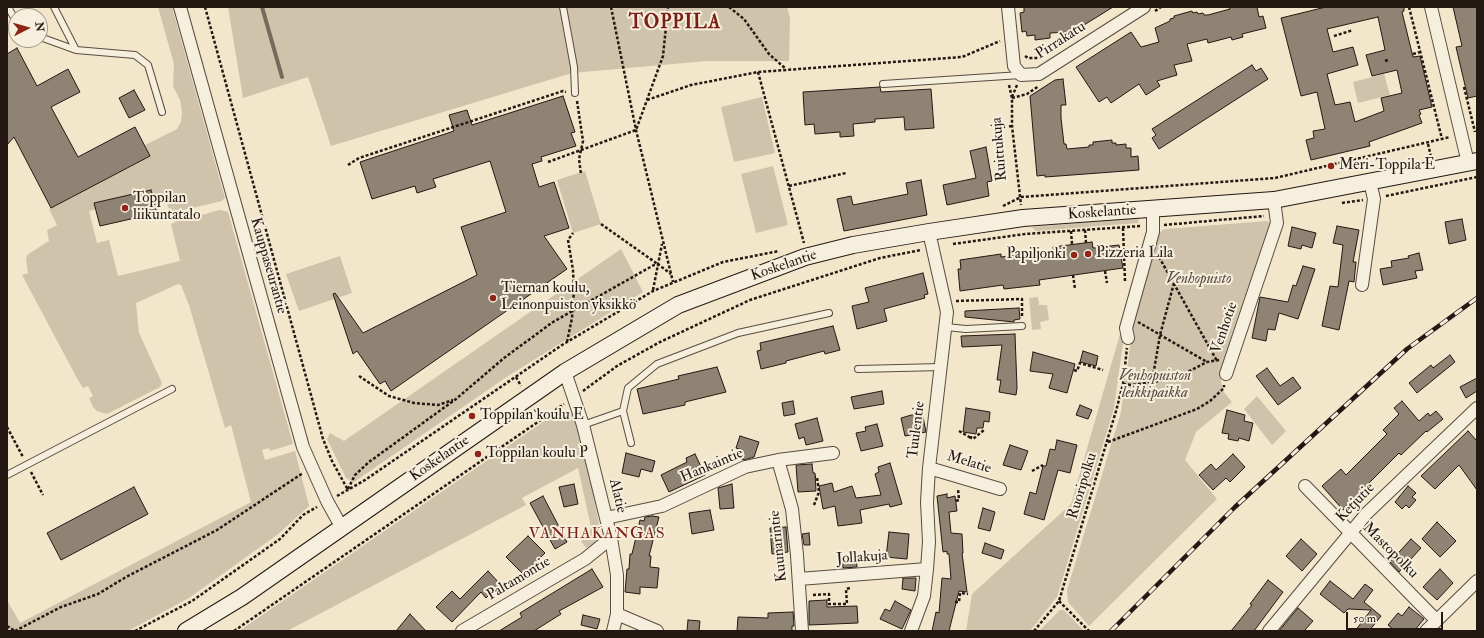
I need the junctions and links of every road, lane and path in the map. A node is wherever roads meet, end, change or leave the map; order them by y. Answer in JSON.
{"nodes":[{"id":1,"x":54,"y":7,"type":"edge"},
{"id":2,"x":180,"y":7,"type":"edge"},
{"id":3,"x":205,"y":7,"type":"edge"},
{"id":4,"x":563,"y":7,"type":"edge"},
{"id":5,"x":611,"y":7,"type":"edge"},
{"id":6,"x":668,"y":7,"type":"edge"},
{"id":7,"x":729,"y":7,"type":"edge"},
{"id":8,"x":1008,"y":7,"type":"edge"},
{"id":9,"x":1144,"y":7,"type":"edge"},
{"id":10,"x":1408,"y":7,"type":"edge"},
{"id":11,"x":1431,"y":7,"type":"edge"},
{"id":12,"x":1353,"y":30,"type":"dead end"},
{"id":13,"x":1334,"y":36,"type":"dead end"},
{"id":14,"x":48,"y":40,"type":"edge"},
{"id":15,"x":1003,"y":40,"type":"dead end"},
{"id":16,"x":76,"y":50,"type":"junction"},
{"id":17,"x":1420,"y":52,"type":"junction"},
{"id":18,"x":1024,"y":54,"type":"dead end"},
{"id":19,"x":1413,"y":54,"type":"dead end"},
{"id":20,"x":1045,"y":56,"type":"dead end"},
{"id":21,"x":786,"y":70,"type":"junction"},
{"id":22,"x":1018,"y":71,"type":"junction"},
{"id":23,"x":758,"y":72,"type":"junction"},
{"id":24,"x":883,"y":84,"type":"dead end"},
{"id":25,"x":576,"y":93,"type":"junction"},
{"id":26,"x":1012,"y":98,"type":"dead end"},
{"id":27,"x":647,"y":100,"type":"junction"},
{"id":28,"x":162,"y":112,"type":"dead end"},
{"id":29,"x":1012,"y":126,"type":"junction"},
{"id":30,"x":1004,"y":127,"type":"dead end"},
{"id":31,"x":636,"y":130,"type":"junction"},
{"id":32,"x":1477,"y":132,"type":"edge"},
{"id":33,"x":1462,"y":134,"type":"junction"},
{"id":34,"x":1442,"y":139,"type":"junction"},
{"id":35,"x":582,"y":150,"type":"junction"},
{"id":36,"x":548,"y":162,"type":"dead end"},
{"id":37,"x":1473,"y":162,"type":"edge"},
{"id":38,"x":348,"y":165,"type":"dead end"},
{"id":39,"x":846,"y":172,"type":"dead end"},
{"id":40,"x":581,"y":174,"type":"dead end"},
{"id":41,"x":1370,"y":182,"type":"junction"},
{"id":42,"x":789,"y":186,"type":"junction"},
{"id":43,"x":1020,"y":197,"type":"junction"},
{"id":44,"x":1274,"y":200,"type":"junction"},
{"id":45,"x":997,"y":209,"type":"dead end"},
{"id":46,"x":1153,"y":209,"type":"junction"},
{"id":47,"x":601,"y":224,"type":"dead end"},
{"id":48,"x":1123,"y":228,"type":"dead end"},
{"id":49,"x":1085,"y":230,"type":"dead end"},
{"id":50,"x":1071,"y":231,"type":"dead end"},
{"id":51,"x":929,"y":232,"type":"junction"},
{"id":52,"x":573,"y":233,"type":"dead end"},
{"id":53,"x":662,"y":242,"type":"junction"},
{"id":54,"x":1086,"y":242,"type":"dead end"},
{"id":55,"x":1150,"y":243,"type":"junction"},
{"id":56,"x":1072,"y":244,"type":"dead end"},
{"id":57,"x":798,"y":247,"type":"dead end"},
{"id":58,"x":783,"y":250,"type":"dead end"},
{"id":59,"x":659,"y":265,"type":"junction"},
{"id":60,"x":1106,"y":271,"type":"dead end"},
{"id":61,"x":671,"y":274,"type":"junction"},
{"id":62,"x":1073,"y":276,"type":"dead end"},
{"id":63,"x":1124,"y":281,"type":"dead end"},
{"id":64,"x":673,"y":282,"type":"junction"},
{"id":65,"x":1107,"y":283,"type":"dead end"},
{"id":66,"x":1174,"y":283,"type":"junction"},
{"id":67,"x":1362,"y":285,"type":"dead end"},
{"id":68,"x":1075,"y":289,"type":"dead end"},
{"id":69,"x":653,"y":291,"type":"junction"},
{"id":70,"x":946,"y":300,"type":"junction"},
{"id":71,"x":573,"y":312,"type":"junction"},
{"id":72,"x":829,"y":313,"type":"dead end"},
{"id":73,"x":1129,"y":317,"type":"junction"},
{"id":74,"x":1022,"y":326,"type":"joint"},
{"id":75,"x":946,"y":327,"type":"junction"},
{"id":76,"x":1160,"y":335,"type":"junction"},
{"id":77,"x":1128,"y":338,"type":"joint"},
{"id":78,"x":567,"y":342,"type":"junction"},
{"id":79,"x":1233,"y":356,"type":"junction"},
{"id":80,"x":1217,"y":361,"type":"junction"},
{"id":81,"x":1207,"y":362,"type":"junction"},
{"id":82,"x":941,"y":367,"type":"junction"},
{"id":83,"x":858,"y":369,"type":"dead end"},
{"id":84,"x":1074,"y":370,"type":"dead end"},
{"id":85,"x":1104,"y":370,"type":"dead end"},
{"id":86,"x":565,"y":372,"type":"junction"},
{"id":87,"x":1226,"y":374,"type":"junction"},
{"id":88,"x":359,"y":376,"type":"dead end"},
{"id":89,"x":1152,"y":382,"type":"junction"},
{"id":90,"x":1123,"y":384,"type":"junction"},
{"id":91,"x":172,"y":389,"type":"dead end"},
{"id":92,"x":456,"y":400,"type":"junction"},
{"id":93,"x":1477,"y":408,"type":"edge"},
{"id":94,"x":623,"y":411,"type":"junction"},
{"id":95,"x":583,"y":425,"type":"junction"},
{"id":96,"x":984,"y":430,"type":"dead end"},
{"id":97,"x":958,"y":431,"type":"dead end"},
{"id":98,"x":631,"y":443,"type":"dead end"},
{"id":99,"x":1107,"y":443,"type":"junction"},
{"id":100,"x":833,"y":453,"type":"dead end"},
{"id":101,"x":778,"y":460,"type":"junction"},
{"id":102,"x":332,"y":461,"type":"junction"},
{"id":103,"x":1043,"y":465,"type":"dead end"},
{"id":104,"x":312,"y":467,"type":"junction"},
{"id":105,"x":929,"y":468,"type":"junction"},
{"id":106,"x":1032,"y":471,"type":"dead end"},
{"id":107,"x":7,"y":475,"type":"edge"},
{"id":108,"x":815,"y":477,"type":"dead end"},
{"id":109,"x":1305,"y":486,"type":"dead end"},
{"id":110,"x":1000,"y":489,"type":"dead end"},
{"id":111,"x":348,"y":490,"type":"junction"},
{"id":112,"x":327,"y":501,"type":"junction"},
{"id":113,"x":814,"y":504,"type":"dead end"},
{"id":114,"x":606,"y":518,"type":"junction"},
{"id":115,"x":342,"y":528,"type":"junction"},
{"id":116,"x":1349,"y":533,"type":"junction"},
{"id":117,"x":611,"y":538,"type":"junction"},
{"id":118,"x":928,"y":570,"type":"junction"},
{"id":119,"x":799,"y":579,"type":"junction"},
{"id":120,"x":1477,"y":581,"type":"edge"},
{"id":121,"x":852,"y":587,"type":"dead end"},
{"id":122,"x":968,"y":594,"type":"dead end"},
{"id":123,"x":813,"y":595,"type":"dead end"},
{"id":124,"x":1059,"y":601,"type":"junction"},
{"id":125,"x":955,"y":602,"type":"dead end"},
{"id":126,"x":616,"y":614,"type":"junction"},
{"id":127,"x":1436,"y":620,"type":"junction"},
{"id":128,"x":7,"y":626,"type":"edge"},
{"id":129,"x":15,"y":631,"type":"edge"},
{"id":130,"x":135,"y":631,"type":"edge"},
{"id":131,"x":186,"y":631,"type":"edge"},
{"id":132,"x":462,"y":631,"type":"edge"},
{"id":133,"x":613,"y":631,"type":"edge"},
{"id":134,"x":657,"y":631,"type":"edge"},
{"id":135,"x":802,"y":631,"type":"edge"},
{"id":136,"x":911,"y":631,"type":"edge"},
{"id":137,"x":1034,"y":631,"type":"edge"},
{"id":138,"x":1089,"y":631,"type":"edge"},
{"id":139,"x":1269,"y":631,"type":"edge"},
{"id":140,"x":1426,"y":631,"type":"edge"}],
"edges":[{"from":1,"to":16,"type":"lane"},
{"from":2,"to":104,"type":"street","name":"Kauppaseurantie"},
{"from":3,"to":102,"type":"path"},
{"from":4,"to":25,"type":"lane"},
{"from":5,"to":31,"type":"path"},
{"from":6,"to":27,"type":"path"},
{"from":7,"to":21,"type":"path"},
{"from":8,"to":22,"type":"street"},
{"from":9,"to":22,"type":"street","name":"Pirrakatu"},
{"from":10,"to":17,"type":"path"},
{"from":11,"to":33,"type":"street"},
{"from":12,"to":13,"type":"path"},
{"from":14,"to":16,"type":"lane"},
{"from":15,"to":21,"type":"path"},
{"from":16,"to":28,"type":"lane"},
{"from":17,"to":19,"type":"path"},
{"from":17,"to":34,"type":"path"},
{"from":18,"to":20,"type":"path"},
{"from":21,"to":23,"type":"path"},
{"from":22,"to":24,"type":"lane"},
{"from":23,"to":27,"type":"path"},
{"from":23,"to":42,"type":"path"},
{"from":25,"to":35,"type":"path"},
{"from":25,"to":38,"type":"path"},
{"from":26,"to":29,"type":"path","name":"Ruittukuja"},
{"from":27,"to":31,"type":"path"},
{"from":29,"to":30,"type":"path"},
{"from":29,"to":43,"type":"path","name":"Ruittukuja"},
{"from":31,"to":35,"type":"path"},
{"from":31,"to":53,"type":"path"},
{"from":32,"to":33,"type":"path"},
{"from":33,"to":34,"type":"path"},
{"from":33,"to":37,"type":"street"},
{"from":34,"to":43,"type":"path"},
{"from":35,"to":36,"type":"path"},
{"from":35,"to":40,"type":"path"},
{"from":37,"to":41,"type":"main road","name":"Koskelantie"},
{"from":39,"to":42,"type":"path"},
{"from":41,"to":44,"type":"main road","name":"Koskelantie"},
{"from":41,"to":67,"type":"street"},
{"from":42,"to":57,"type":"path"},
{"from":43,"to":45,"type":"path"},
{"from":44,"to":46,"type":"main road","name":"Koskelantie"},
{"from":44,"to":79,"type":"street","name":"Venhotie"},
{"from":46,"to":51,"type":"main road","name":"Koskelantie"},
{"from":46,"to":55,"type":"street"},
{"from":47,"to":59,"type":"path"},
{"from":48,"to":63,"type":"path"},
{"from":49,"to":54,"type":"path"},
{"from":50,"to":56,"type":"path"},
{"from":51,"to":70,"type":"street","name":"Tuulentie"},
{"from":51,"to":86,"type":"main road","name":"Koskelantie"},
{"from":52,"to":71,"type":"path"},
{"from":53,"to":59,"type":"path"},
{"from":53,"to":61,"type":"path"},
{"from":55,"to":66,"type":"path"},
{"from":55,"to":73,"type":"street"},
{"from":58,"to":64,"type":"path"},
{"from":59,"to":61,"type":"path"},
{"from":59,"to":69,"type":"path"},
{"from":59,"to":71,"type":"path"},
{"from":60,"to":65,"type":"path"},
{"from":61,"to":64,"type":"path"},
{"from":62,"to":68,"type":"path"},
{"from":64,"to":69,"type":"path"},
{"from":66,"to":76,"type":"path"},
{"from":66,"to":80,"type":"path"},
{"from":69,"to":78,"type":"path"},
{"from":70,"to":74,"type":"path"},
{"from":70,"to":75,"type":"street","name":"Tuulentie"},
{"from":71,"to":78,"type":"path"},
{"from":71,"to":92,"type":"path"},
{"from":72,"to":94,"type":"lane"},
{"from":73,"to":76,"type":"path"},
{"from":73,"to":77,"type":"street"},
{"from":74,"to":75,"type":"lane"},
{"from":75,"to":82,"type":"street","name":"Tuulentie"},
{"from":76,"to":81,"type":"path"},
{"from":76,"to":89,"type":"path"},
{"from":77,"to":90,"type":"path","name":"Ruoripolku"},
{"from":78,"to":111,"type":"path"},
{"from":79,"to":80,"type":"path"},
{"from":79,"to":87,"type":"street","name":"Venhotie"},
{"from":80,"to":81,"type":"path"},
{"from":80,"to":87,"type":"path"},
{"from":81,"to":89,"type":"path"},
{"from":82,"to":83,"type":"lane"},
{"from":82,"to":105,"type":"street","name":"Tuulentie"},
{"from":84,"to":85,"type":"path"},
{"from":86,"to":95,"type":"street","name":"Alatie"},
{"from":86,"to":115,"type":"main road","name":"Koskelantie"},
{"from":87,"to":99,"type":"path"},
{"from":88,"to":92,"type":"path"},
{"from":89,"to":90,"type":"path"},
{"from":90,"to":99,"type":"path","name":"Ruoripolku"},
{"from":91,"to":107,"type":"lane"},
{"from":92,"to":111,"type":"path"},
{"from":93,"to":116,"type":"street","name":"Ketjutie"},
{"from":94,"to":95,"type":"lane"},
{"from":94,"to":98,"type":"lane"},
{"from":95,"to":114,"type":"street","name":"Alatie"},
{"from":96,"to":97,"type":"path"},
{"from":99,"to":124,"type":"path","name":"Ruoripolku"},
{"from":100,"to":101,"type":"street","name":"Hankaintie"},
{"from":101,"to":114,"type":"street","name":"Hankaintie"},
{"from":101,"to":119,"type":"street","name":"Kuunarintie"},
{"from":102,"to":104,"type":"path"},
{"from":102,"to":111,"type":"path"},
{"from":103,"to":106,"type":"path"},
{"from":104,"to":112,"type":"street","name":"Kauppaseurantie"},
{"from":104,"to":129,"type":"path"},
{"from":105,"to":110,"type":"street","name":"Melatie"},
{"from":105,"to":118,"type":"street","name":"Tuulentie"},
{"from":108,"to":113,"type":"path"},
{"from":109,"to":116,"type":"street","name":"Mastopolku"},
{"from":111,"to":112,"type":"path"},
{"from":112,"to":115,"type":"street","name":"Kauppaseurantie"},
{"from":112,"to":130,"type":"path"},
{"from":114,"to":117,"type":"street","name":"Alatie"},
{"from":115,"to":131,"type":"main road","name":"Koskelantie"},
{"from":116,"to":127,"type":"street","name":"Mastopolku"},
{"from":116,"to":139,"type":"street","name":"Ketjutie"},
{"from":117,"to":126,"type":"street","name":"Alatie"},
{"from":117,"to":132,"type":"street","name":"Paltamontie"},
{"from":118,"to":119,"type":"street","name":"Jollakuja"},
{"from":118,"to":136,"type":"street","name":"Tuulentie"},
{"from":119,"to":135,"type":"street","name":"Kuunarintie"},
{"from":120,"to":127,"type":"street"},
{"from":121,"to":123,"type":"path"},
{"from":122,"to":125,"type":"path"},
{"from":124,"to":137,"type":"path","name":"Ruoripolku"},
{"from":124,"to":138,"type":"path"},
{"from":126,"to":133,"type":"street","name":"Alatie"},
{"from":126,"to":134,"type":"street"},
{"from":127,"to":140,"type":"street"},
{"from":128,"to":129,"type":"path"}]}
